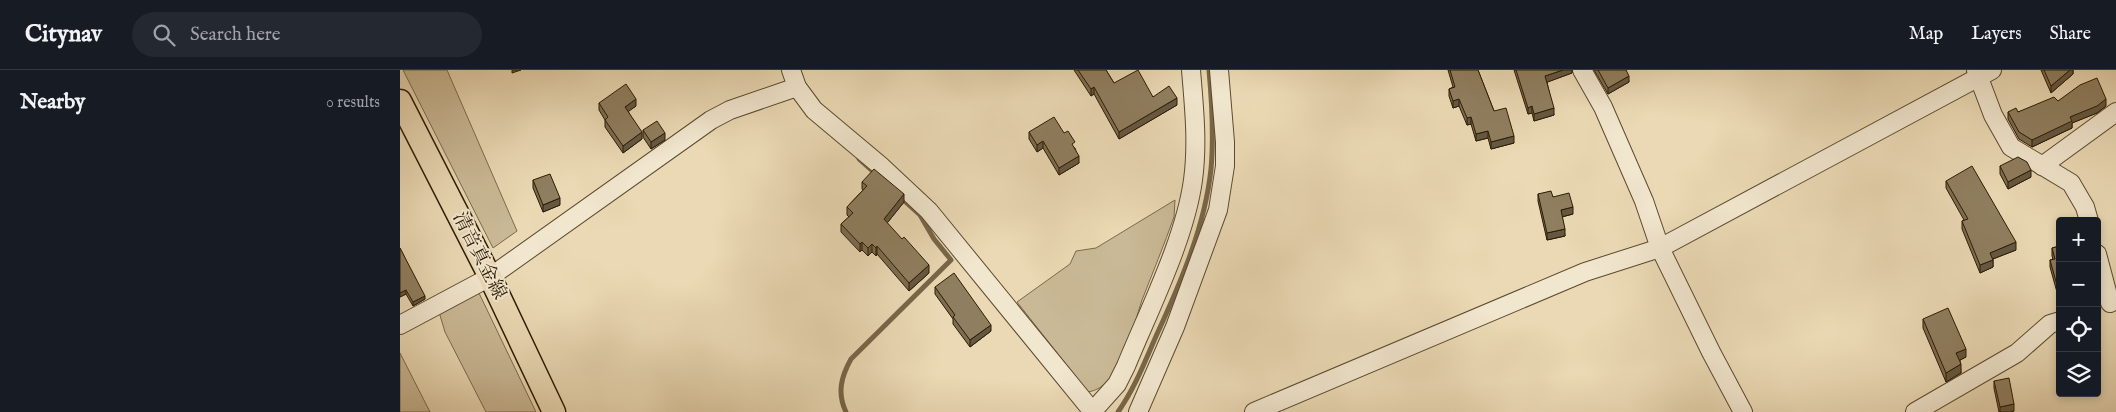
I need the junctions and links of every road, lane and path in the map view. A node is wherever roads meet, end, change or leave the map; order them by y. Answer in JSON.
{"nodes":[{"id":1,"x":790,"y":70,"type":"edge"},
{"id":2,"x":1191,"y":70,"type":"edge"},
{"id":3,"x":1219,"y":70,"type":"edge"},
{"id":4,"x":1582,"y":70,"type":"edge"},
{"id":5,"x":1983,"y":73,"type":"edge"},
{"id":6,"x":797,"y":87,"type":"junction"},
{"id":7,"x":400,"y":101,"type":"edge"},
{"id":8,"x":2116,"y":112,"type":"edge"},
{"id":9,"x":2042,"y":166,"type":"junction"},
{"id":10,"x":2088,"y":217,"type":"edge"},
{"id":11,"x":1660,"y":248,"type":"junction"},
{"id":12,"x":2099,"y":262,"type":"edge"},
{"id":13,"x":490,"y":277,"type":"junction"},
{"id":14,"x":2108,"y":305,"type":"edge"},
{"id":15,"x":2056,"y":322,"type":"edge"},
{"id":16,"x":400,"y":325,"type":"edge"},
{"id":17,"x":554,"y":412,"type":"edge"},
{"id":18,"x":1093,"y":412,"type":"edge"},
{"id":19,"x":1138,"y":412,"type":"edge"},
{"id":20,"x":1254,"y":412,"type":"edge"},
{"id":21,"x":1743,"y":412,"type":"edge"},
{"id":22,"x":1915,"y":412,"type":"edge"}],
"edges":[{"from":1,"to":6,"type":"street"},
{"from":2,"to":18,"type":"street"},
{"from":3,"to":19,"type":"street"},
{"from":4,"to":11,"type":"street"},
{"from":5,"to":9,"type":"street"},
{"from":5,"to":11,"type":"street"},
{"from":6,"to":13,"type":"street"},
{"from":6,"to":18,"type":"street"},
{"from":7,"to":13,"type":"main road","name":"清音真金線"},
{"from":8,"to":9,"type":"street"},
{"from":9,"to":10,"type":"street"},
{"from":11,"to":20,"type":"street"},
{"from":11,"to":21,"type":"street"},
{"from":12,"to":14,"type":"street"},
{"from":13,"to":16,"type":"street"},
{"from":13,"to":17,"type":"main road","name":"清音真金線"},
{"from":15,"to":22,"type":"street"}]}
